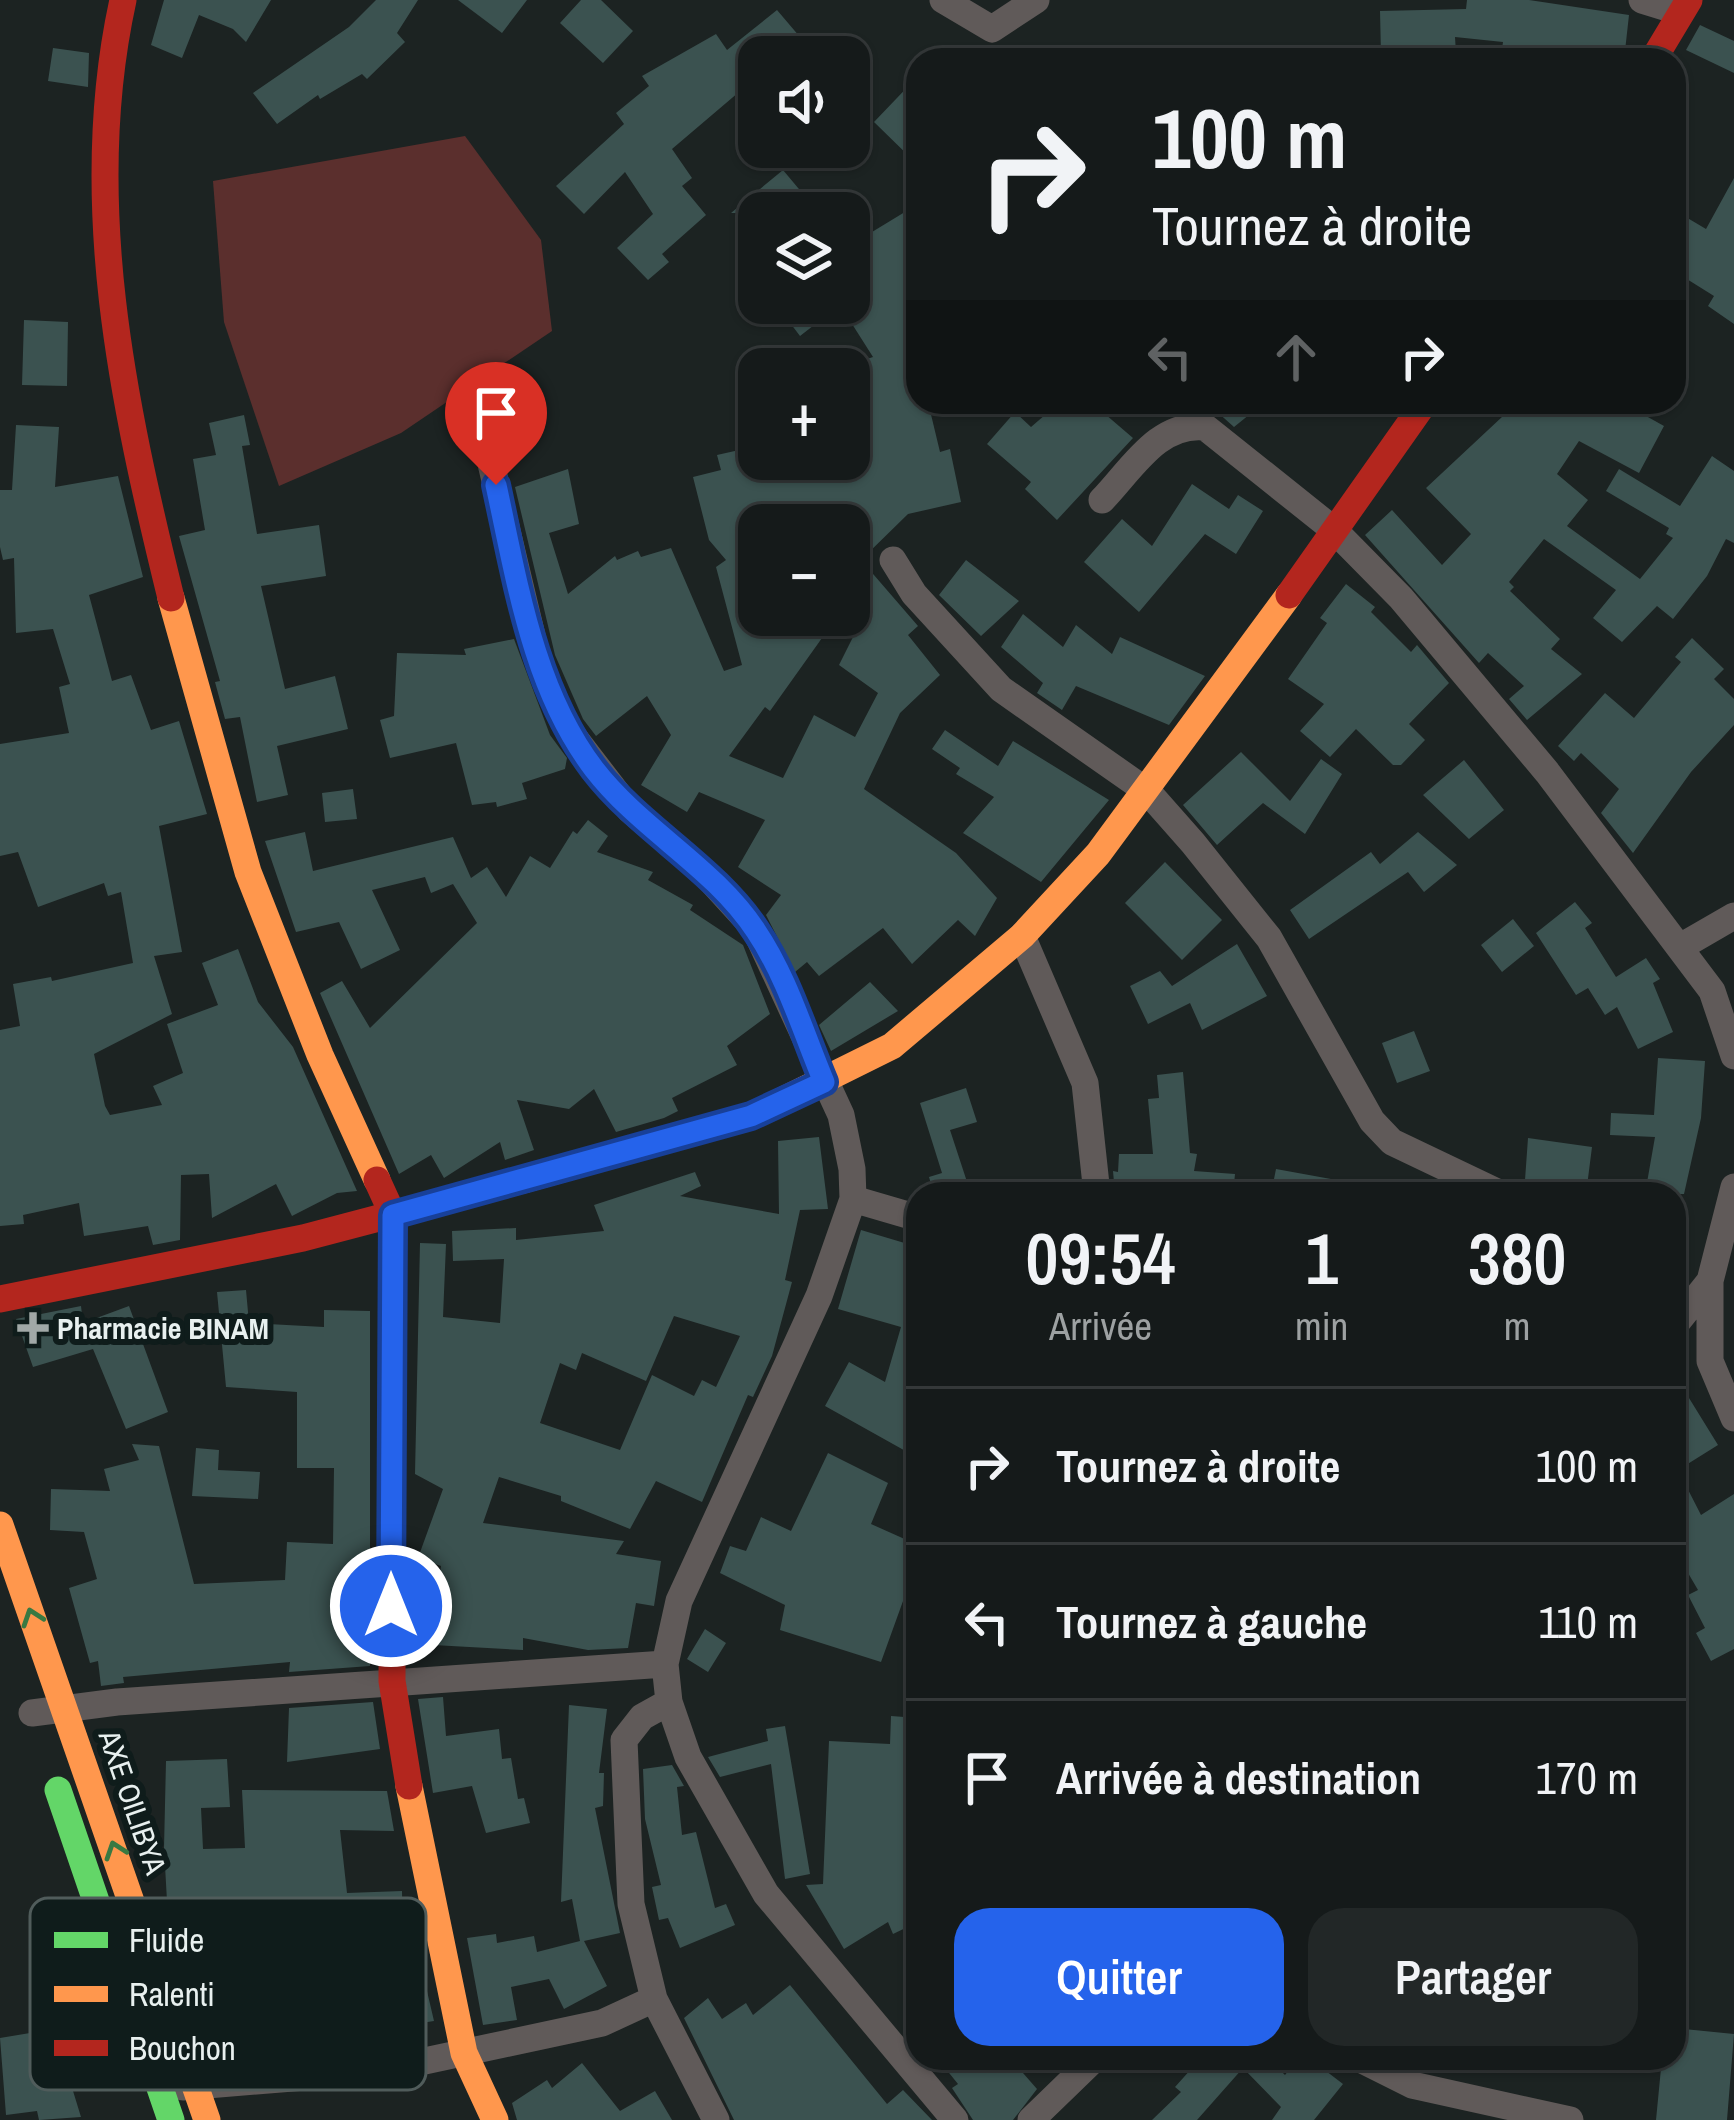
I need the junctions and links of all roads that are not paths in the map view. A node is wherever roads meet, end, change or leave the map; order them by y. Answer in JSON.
{"nodes":[{"id":1,"x":123,"y":0,"type":"edge"},
{"id":2,"x":943,"y":0,"type":"edge"},
{"id":3,"x":1036,"y":0,"type":"edge"},
{"id":4,"x":1642,"y":0,"type":"edge"},
{"id":5,"x":1685,"y":6,"type":"edge"},
{"id":6,"x":1660,"y":48,"type":"edge"},
{"id":7,"x":1416,"y":414,"type":"edge"},
{"id":8,"x":488,"y":451,"type":"dead end"},
{"id":9,"x":1102,"y":500,"type":"dead end"},
{"id":10,"x":1334,"y":530,"type":"junction"},
{"id":11,"x":893,"y":560,"type":"dead end"},
{"id":12,"x":1148,"y":792,"type":"junction"},
{"id":13,"x":1734,"y":916,"type":"edge"},
{"id":14,"x":1022,"y":936,"type":"junction"},
{"id":15,"x":1682,"y":946,"type":"junction"},
{"id":16,"x":1734,"y":1056,"type":"edge"},
{"id":17,"x":824,"y":1082,"type":"junction"},
{"id":18,"x":1096,"y":1182,"type":"edge"},
{"id":19,"x":1476,"y":1182,"type":"edge"},
{"id":20,"x":1734,"y":1187,"type":"edge"},
{"id":21,"x":853,"y":1199,"type":"junction"},
{"id":22,"x":906,"y":1214,"type":"edge"},
{"id":23,"x":393,"y":1215,"type":"junction"},
{"id":24,"x":1710,"y":1281,"type":"junction"},
{"id":25,"x":0,"y":1299,"type":"edge"},
{"id":26,"x":1686,"y":1302,"type":"edge"},
{"id":27,"x":1734,"y":1418,"type":"edge"},
{"id":28,"x":0,"y":1525,"type":"edge"},
{"id":29,"x":0,"y":1610,"type":"edge"},
{"id":30,"x":664,"y":1664,"type":"junction"},
{"id":31,"x":392,"y":1682,"type":"junction"},
{"id":32,"x":669,"y":1702,"type":"junction"},
{"id":33,"x":66,"y":1709,"type":"junction"},
{"id":34,"x":33,"y":1713,"type":"junction"},
{"id":35,"x":96,"y":1898,"type":"edge"},
{"id":36,"x":131,"y":1898,"type":"edge"},
{"id":37,"x":654,"y":1999,"type":"junction"},
{"id":38,"x":464,"y":2054,"type":"junction"},
{"id":39,"x":906,"y":2061,"type":"edge"},
{"id":40,"x":426,"y":2062,"type":"edge"},
{"id":41,"x":913,"y":2070,"type":"edge"},
{"id":42,"x":1083,"y":2070,"type":"edge"},
{"id":43,"x":1382,"y":2070,"type":"edge"},
{"id":44,"x":168,"y":2090,"type":"edge"},
{"id":45,"x":197,"y":2090,"type":"edge"},
{"id":46,"x":162,"y":2091,"type":"joint"},
{"id":47,"x":171,"y":2120,"type":"edge"},
{"id":48,"x":207,"y":2120,"type":"edge"},
{"id":49,"x":495,"y":2120,"type":"edge"},
{"id":50,"x":716,"y":2120,"type":"edge"},
{"id":51,"x":955,"y":2120,"type":"edge"},
{"id":52,"x":1031,"y":2120,"type":"edge"},
{"id":53,"x":1570,"y":2120,"type":"edge"}],
"edges":[{"from":1,"to":23,"type":"main road"},
{"from":2,"to":3,"type":"street"},
{"from":4,"to":5,"type":"street"},
{"from":5,"to":6,"type":"main road"},
{"from":7,"to":10,"type":"main road"},
{"from":8,"to":17,"type":"street"},
{"from":9,"to":10,"type":"street"},
{"from":10,"to":12,"type":"main road"},
{"from":10,"to":15,"type":"street"},
{"from":11,"to":12,"type":"street"},
{"from":12,"to":14,"type":"main road"},
{"from":12,"to":19,"type":"street"},
{"from":13,"to":15,"type":"street"},
{"from":14,"to":17,"type":"main road"},
{"from":14,"to":18,"type":"street"},
{"from":15,"to":16,"type":"street"},
{"from":17,"to":21,"type":"street"},
{"from":17,"to":23,"type":"main road"},
{"from":20,"to":24,"type":"street"},
{"from":21,"to":22,"type":"street"},
{"from":21,"to":30,"type":"street"},
{"from":23,"to":25,"type":"main road"},
{"from":23,"to":31,"type":"main road"},
{"from":24,"to":26,"type":"street"},
{"from":24,"to":27,"type":"street"},
{"from":33,"to":28,"type":"main road","name":"AXE OILIBYA","one_way":true},
{"from":29,"to":34,"type":"main road"},
{"from":30,"to":31,"type":"street"},
{"from":30,"to":32,"type":"street"},
{"from":31,"to":33,"type":"street"},
{"from":31,"to":38,"type":"main road"},
{"from":32,"to":37,"type":"street"},
{"from":32,"to":39,"type":"street"},
{"from":33,"to":34,"type":"street"},
{"from":36,"to":33,"type":"main road","name":"AXE OILIBYA","one_way":true},
{"from":34,"to":35,"type":"main road"},
{"from":37,"to":38,"type":"street"},
{"from":37,"to":50,"type":"street"},
{"from":38,"to":40,"type":"street"},
{"from":38,"to":49,"type":"main road"},
{"from":41,"to":51,"type":"street"},
{"from":42,"to":52,"type":"street"},
{"from":43,"to":53,"type":"street"},
{"from":44,"to":46,"type":"street"},
{"from":45,"to":48,"type":"main road","name":"AXE OILIBYA"},
{"from":46,"to":47,"type":"main road"}]}
